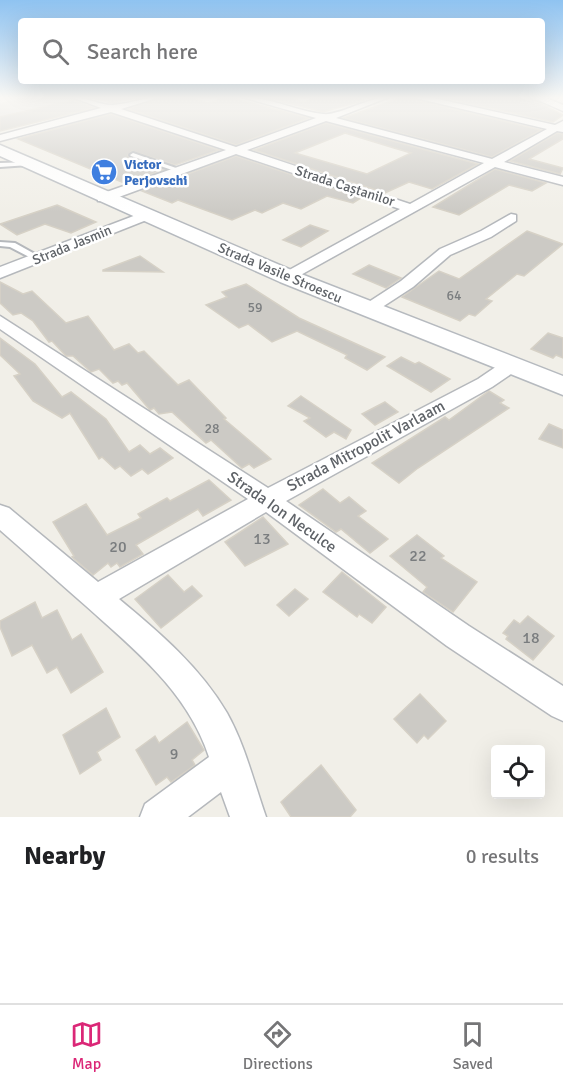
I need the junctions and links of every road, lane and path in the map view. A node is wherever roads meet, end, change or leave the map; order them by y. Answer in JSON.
{"nodes":[{"id":1,"x":189,"y":135,"type":"edge"},
{"id":2,"x":275,"y":135,"type":"edge"},
{"id":3,"x":389,"y":135,"type":"edge"},
{"id":4,"x":544,"y":135,"type":"edge"},
{"id":5,"x":0,"y":150,"type":"edge"},
{"id":6,"x":233,"y":150,"type":"junction"},
{"id":7,"x":133,"y":154,"type":"dead end"},
{"id":8,"x":492,"y":162,"type":"junction"},
{"id":9,"x":29,"y":164,"type":"junction"},
{"id":10,"x":0,"y":165,"type":"edge"},
{"id":11,"x":177,"y":170,"type":"junction"},
{"id":12,"x":563,"y":181,"type":"edge"},
{"id":13,"x":103,"y":198,"type":"junction"},
{"id":14,"x":410,"y":208,"type":"junction"},
{"id":15,"x":144,"y":216,"type":"junction"},
{"id":16,"x":511,"y":218,"type":"dead end"},
{"id":17,"x":0,"y":244,"type":"edge"},
{"id":18,"x":38,"y":258,"type":"junction"},
{"id":19,"x":0,"y":273,"type":"edge"},
{"id":20,"x":288,"y":278,"type":"junction"},
{"id":21,"x":367,"y":309,"type":"junction"},
{"id":22,"x":0,"y":321,"type":"edge"},
{"id":23,"x":510,"y":366,"type":"junction"},
{"id":24,"x":563,"y":387,"type":"edge"},
{"id":25,"x":267,"y":500,"type":"junction"},
{"id":26,"x":1,"y":517,"type":"edge"},
{"id":27,"x":96,"y":598,"type":"junction"},
{"id":28,"x":563,"y":705,"type":"edge"},
{"id":29,"x":230,"y":764,"type":"junction"},
{"id":30,"x":158,"y":817,"type":"edge"},
{"id":31,"x":248,"y":817,"type":"edge"}],
"edges":[{"from":1,"to":6,"type":"street","name":"Strada Caștanilor"},
{"from":2,"to":6,"type":"street"},
{"from":3,"to":8,"type":"street"},
{"from":4,"to":8,"type":"street"},
{"from":5,"to":9,"type":"main road","name":"Strada Vasile Stroescu"},
{"from":6,"to":11,"type":"street"},
{"from":6,"to":14,"type":"street","name":"Strada Caștanilor"},
{"from":7,"to":11,"type":"lane"},
{"from":8,"to":12,"type":"street"},
{"from":8,"to":14,"type":"street"},
{"from":9,"to":10,"type":"lane"},
{"from":9,"to":13,"type":"main road","name":"Strada Vasile Stroescu"},
{"from":11,"to":13,"type":"street"},
{"from":13,"to":15,"type":"main road","name":"Strada Vasile Stroescu"},
{"from":14,"to":20,"type":"street"},
{"from":15,"to":18,"type":"street","name":"Strada Jasmin"},
{"from":15,"to":20,"type":"main road","name":"Strada Vasile Stroescu"},
{"from":16,"to":21,"type":"street"},
{"from":17,"to":18,"type":"lane"},
{"from":18,"to":19,"type":"street","name":"Strada Jasmin"},
{"from":20,"to":21,"type":"main road","name":"Strada Vasile Stroescu"},
{"from":21,"to":23,"type":"main road","name":"Strada Vasile Stroescu"},
{"from":22,"to":25,"type":"street","name":"Strada Ion Neculce"},
{"from":23,"to":24,"type":"main road","name":"Strada Vasile Stroescu"},
{"from":23,"to":25,"type":"street","name":"Strada Mitropolit Varlaam"},
{"from":25,"to":27,"type":"street","name":"Strada Mitropolit Varlaam"},
{"from":25,"to":28,"type":"street","name":"Strada Ion Neculce"},
{"from":26,"to":27,"type":"street"},
{"from":27,"to":29,"type":"street"},
{"from":29,"to":30,"type":"street"},
{"from":29,"to":31,"type":"street"}]}
